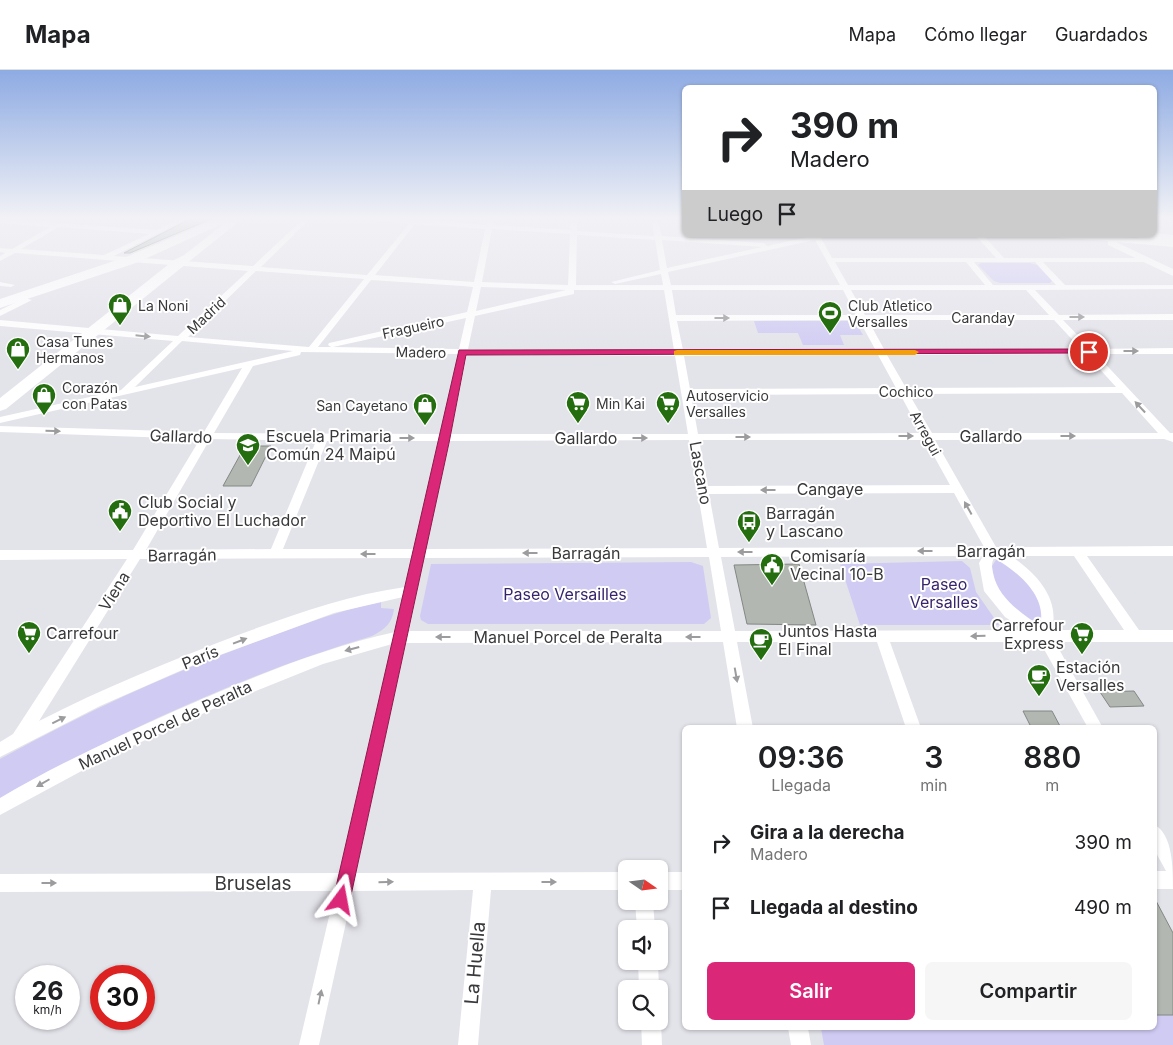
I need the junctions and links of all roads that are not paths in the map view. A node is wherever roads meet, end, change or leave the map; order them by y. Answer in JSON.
{"nodes":[{"id":1,"x":89,"y":264,"type":"edge"},
{"id":2,"x":118,"y":264,"type":"edge"},
{"id":3,"x":176,"y":264,"type":"edge"},
{"id":4,"x":197,"y":264,"type":"edge"},
{"id":5,"x":259,"y":264,"type":"edge"},
{"id":6,"x":380,"y":264,"type":"edge"},
{"id":7,"x":481,"y":264,"type":"edge"},
{"id":8,"x":572,"y":264,"type":"edge"},
{"id":9,"x":663,"y":264,"type":"edge"},
{"id":10,"x":694,"y":264,"type":"edge"},
{"id":11,"x":832,"y":264,"type":"edge"},
{"id":12,"x":972,"y":264,"type":"edge"},
{"id":13,"x":1041,"y":264,"type":"edge"},
{"id":14,"x":1154,"y":264,"type":"edge"},
{"id":15,"x":254,"y":269,"type":"junction"},
{"id":16,"x":664,"y":271,"type":"junction"},
{"id":17,"x":1173,"y":274,"type":"edge"},
{"id":18,"x":369,"y":278,"type":"junction"},
{"id":19,"x":0,"y":284,"type":"edge"},
{"id":20,"x":477,"y":285,"type":"junction"},
{"id":21,"x":845,"y":287,"type":"junction"},
{"id":22,"x":991,"y":287,"type":"junction"},
{"id":23,"x":1028,"y":287,"type":"junction"},
{"id":24,"x":1063,"y":287,"type":"junction"},
{"id":25,"x":1173,"y":287,"type":"edge"},
{"id":26,"x":588,"y":288,"type":"junction"},
{"id":27,"x":668,"y":288,"type":"junction"},
{"id":28,"x":570,"y":290,"type":"junction"},
{"id":29,"x":4,"y":291,"type":"edge"},
{"id":30,"x":33,"y":296,"type":"junction"},
{"id":31,"x":0,"y":304,"type":"edge"},
{"id":32,"x":0,"y":309,"type":"edge"},
{"id":33,"x":0,"y":313,"type":"edge"},
{"id":34,"x":470,"y":314,"type":"junction"},
{"id":35,"x":1056,"y":317,"type":"junction"},
{"id":36,"x":1173,"y":317,"type":"edge"},
{"id":37,"x":673,"y":318,"type":"junction"},
{"id":38,"x":862,"y":318,"type":"junction"},
{"id":39,"x":0,"y":323,"type":"edge"},
{"id":40,"x":94,"y":331,"type":"junction"},
{"id":41,"x":180,"y":339,"type":"junction"},
{"id":42,"x":311,"y":350,"type":"junction"},
{"id":43,"x":1173,"y":351,"type":"edge"},
{"id":44,"x":462,"y":352,"type":"junction"},
{"id":45,"x":881,"y":352,"type":"junction"},
{"id":46,"x":1089,"y":352,"type":"junction"},
{"id":47,"x":680,"y":353,"type":"junction"},
{"id":48,"x":250,"y":363,"type":"junction"},
{"id":49,"x":126,"y":390,"type":"junction"},
{"id":50,"x":1125,"y":390,"type":"junction"},
{"id":51,"x":903,"y":391,"type":"junction"},
{"id":52,"x":687,"y":392,"type":"junction"},
{"id":53,"x":0,"y":406,"type":"edge"},
{"id":54,"x":0,"y":420,"type":"edge"},
{"id":55,"x":0,"y":428,"type":"edge"},
{"id":56,"x":928,"y":436,"type":"junction"},
{"id":57,"x":445,"y":437,"type":"junction"},
{"id":58,"x":207,"y":438,"type":"junction"},
{"id":59,"x":323,"y":438,"type":"junction"},
{"id":60,"x":694,"y":438,"type":"junction"},
{"id":61,"x":1171,"y":438,"type":"edge"},
{"id":62,"x":957,"y":489,"type":"junction"},
{"id":63,"x":704,"y":490,"type":"junction"},
{"id":64,"x":992,"y":551,"type":"junction"},
{"id":65,"x":1077,"y":551,"type":"junction"},
{"id":66,"x":1173,"y":551,"type":"edge"},
{"id":67,"x":714,"y":552,"type":"junction"},
{"id":68,"x":276,"y":554,"type":"junction"},
{"id":69,"x":418,"y":554,"type":"junction"},
{"id":70,"x":0,"y":555,"type":"edge"},
{"id":71,"x":136,"y":556,"type":"junction"},
{"id":72,"x":410,"y":592,"type":"junction"},
{"id":73,"x":729,"y":636,"type":"junction"},
{"id":74,"x":1044,"y":636,"type":"junction"},
{"id":75,"x":1135,"y":636,"type":"junction"},
{"id":76,"x":1173,"y":636,"type":"edge"},
{"id":77,"x":400,"y":637,"type":"junction"},
{"id":78,"x":882,"y":638,"type":"junction"},
{"id":79,"x":744,"y":725,"type":"edge"},
{"id":80,"x":913,"y":725,"type":"edge"},
{"id":81,"x":1094,"y":725,"type":"edge"},
{"id":82,"x":19,"y":739,"type":"junction"},
{"id":83,"x":0,"y":750,"type":"edge"},
{"id":84,"x":0,"y":807,"type":"edge"},
{"id":85,"x":1157,"y":838,"type":"edge"},
{"id":86,"x":1173,"y":867,"type":"edge"},
{"id":87,"x":1157,"y":880,"type":"edge"},
{"id":88,"x":1173,"y":880,"type":"edge"},
{"id":89,"x":668,"y":881,"type":"edge"},
{"id":90,"x":682,"y":881,"type":"edge"},
{"id":91,"x":345,"y":882,"type":"junction"},
{"id":92,"x":483,"y":882,"type":"junction"},
{"id":93,"x":618,"y":882,"type":"edge"},
{"id":94,"x":0,"y":883,"type":"edge"},
{"id":95,"x":651,"y":1030,"type":"edge"},
{"id":96,"x":798,"y":1030,"type":"edge"},
{"id":97,"x":309,"y":1045,"type":"edge"},
{"id":98,"x":468,"y":1045,"type":"edge"},
{"id":99,"x":652,"y":1045,"type":"edge"},
{"id":100,"x":801,"y":1045,"type":"edge"}],
"edges":[{"from":1,"to":29,"type":"highway"},
{"from":2,"to":30,"type":"highway"},
{"from":3,"to":40,"type":"main road"},
{"from":4,"to":15,"type":"street"},
{"from":5,"to":15,"type":"street","name":"Madrid"},
{"from":6,"to":18,"type":"street"},
{"from":7,"to":20,"type":"street"},
{"from":8,"to":28,"type":"street"},
{"from":9,"to":16,"type":"street","name":"Lascano"},
{"from":10,"to":16,"type":"street","name":"Fragueiro"},
{"from":11,"to":21,"type":"street","name":"Arregui"},
{"from":12,"to":22,"type":"street"},
{"from":13,"to":24,"type":"street"},
{"from":14,"to":17,"type":"street"},
{"from":15,"to":18,"type":"street"},
{"from":15,"to":41,"type":"street","name":"Madrid"},
{"from":16,"to":26,"type":"street","name":"Fragueiro"},
{"from":16,"to":27,"type":"street","name":"Lascano"},
{"from":18,"to":20,"type":"street"},
{"from":18,"to":42,"type":"street"},
{"from":19,"to":29,"type":"street"},
{"from":20,"to":28,"type":"street"},
{"from":20,"to":34,"type":"street"},
{"from":21,"to":22,"type":"street"},
{"from":21,"to":27,"type":"street"},
{"from":21,"to":38,"type":"street","name":"Arregui"},
{"from":22,"to":23,"type":"street"},
{"from":23,"to":24,"type":"street"},
{"from":23,"to":35,"type":"street"},
{"from":24,"to":25,"type":"street"},
{"from":26,"to":27,"type":"street"},
{"from":26,"to":28,"type":"street","name":"Fragueiro"},
{"from":27,"to":37,"type":"street","name":"Lascano"},
{"from":28,"to":34,"type":"street","name":"Fragueiro"},
{"from":30,"to":31,"type":"highway"},
{"from":30,"to":32,"type":"highway"},
{"from":30,"to":33,"type":"street"},
{"from":34,"to":42,"type":"street","name":"Fragueiro"},
{"from":34,"to":44,"type":"street"},
{"from":35,"to":36,"type":"street","name":"Caranday","one_way":true},
{"from":35,"to":38,"type":"street","name":"Caranday"},
{"from":35,"to":46,"type":"street"},
{"from":37,"to":38,"type":"street","name":"Caranday","one_way":true},
{"from":37,"to":47,"type":"street","name":"Lascano"},
{"from":38,"to":45,"type":"street","name":"Arregui"},
{"from":39,"to":40,"type":"street","name":"Madero"},
{"from":40,"to":41,"type":"street","name":"Madero","one_way":true},
{"from":40,"to":53,"type":"main road"},
{"from":41,"to":42,"type":"street","name":"Madero"},
{"from":41,"to":49,"type":"street","name":"Madrid"},
{"from":42,"to":44,"type":"street","name":"Madero"},
{"from":42,"to":48,"type":"street","name":"Fragueiro"},
{"from":46,"to":43,"type":"street","name":"Madero","one_way":true},
{"from":44,"to":47,"type":"street","name":"Madero"},
{"from":44,"to":57,"type":"street"},
{"from":45,"to":46,"type":"street","name":"Madero"},
{"from":45,"to":47,"type":"street","name":"Madero"},
{"from":45,"to":51,"type":"street","name":"Arregui"},
{"from":46,"to":50,"type":"street"},
{"from":47,"to":52,"type":"street","name":"Lascano"},
{"from":48,"to":49,"type":"street","name":"Fragueiro"},
{"from":48,"to":58,"type":"street","name":"Viena"},
{"from":49,"to":54,"type":"street","name":"Fragueiro"},
{"from":50,"to":51,"type":"street","name":"Cochico"},
{"from":61,"to":50,"type":"street","one_way":true},
{"from":51,"to":52,"type":"street","name":"Cochico"},
{"from":51,"to":56,"type":"street","name":"Arregui"},
{"from":52,"to":60,"type":"street","name":"Lascano"},
{"from":55,"to":58,"type":"street","name":"Gallardo","one_way":true},
{"from":60,"to":56,"type":"street","name":"Gallardo","one_way":true},
{"from":56,"to":61,"type":"street","name":"Gallardo","one_way":true},
{"from":56,"to":62,"type":"street","name":"Arregui"},
{"from":59,"to":57,"type":"street","name":"Gallardo","one_way":true},
{"from":57,"to":60,"type":"street","name":"Gallardo","one_way":true},
{"from":57,"to":69,"type":"street"},
{"from":58,"to":59,"type":"street","name":"Gallardo"},
{"from":58,"to":71,"type":"street","name":"Viena"},
{"from":59,"to":68,"type":"street"},
{"from":60,"to":63,"type":"street","name":"Lascano"},
{"from":62,"to":63,"type":"street","name":"Cangaye","one_way":true},
{"from":64,"to":62,"type":"street","name":"Arregui","one_way":true},
{"from":63,"to":67,"type":"street","name":"Lascano"},
{"from":64,"to":65,"type":"street","name":"Barragán"},
{"from":64,"to":67,"type":"street","name":"Barragán","one_way":true},
{"from":64,"to":74,"type":"street"},
{"from":64,"to":74,"type":"street"},
{"from":65,"to":66,"type":"street","name":"Barragán"},
{"from":65,"to":75,"type":"street"},
{"from":67,"to":69,"type":"street","name":"Barragán","one_way":true},
{"from":67,"to":73,"type":"street","name":"Lascano"},
{"from":69,"to":68,"type":"street","name":"Barragán","one_way":true},
{"from":68,"to":71,"type":"street","name":"Barragán"},
{"from":69,"to":72,"type":"street"},
{"from":70,"to":71,"type":"street","name":"Barragán"},
{"from":71,"to":82,"type":"street","name":"Viena"},
{"from":72,"to":77,"type":"street"},
{"from":82,"to":72,"type":"street","name":"París","one_way":true},
{"from":73,"to":77,"type":"street","name":"Manuel Porcel de Peralta","one_way":true},
{"from":73,"to":78,"type":"street","name":"Manuel Porcel de Peralta"},
{"from":73,"to":79,"type":"street","name":"Lascano","one_way":true},
{"from":74,"to":75,"type":"street","name":"Manuel Porcel de Peralta"},
{"from":74,"to":78,"type":"street","name":"Manuel Porcel de Peralta","one_way":true},
{"from":74,"to":81,"type":"street"},
{"from":75,"to":76,"type":"street","name":"Manuel Porcel de Peralta"},
{"from":77,"to":84,"type":"street","name":"Manuel Porcel de Peralta","one_way":true},
{"from":77,"to":91,"type":"street"},
{"from":78,"to":80,"type":"street"},
{"from":82,"to":83,"type":"street","name":"París"},
{"from":85,"to":86,"type":"street"},
{"from":87,"to":88,"type":"street"},
{"from":89,"to":90,"type":"street"},
{"from":91,"to":92,"type":"street","name":"Bruselas","one_way":true},
{"from":94,"to":91,"type":"street","name":"Bruselas","one_way":true},
{"from":97,"to":91,"type":"street","one_way":true},
{"from":92,"to":93,"type":"street","name":"Bruselas","one_way":true},
{"from":92,"to":98,"type":"street","name":"La Huella"},
{"from":95,"to":99,"type":"street"},
{"from":96,"to":100,"type":"street"}]}
